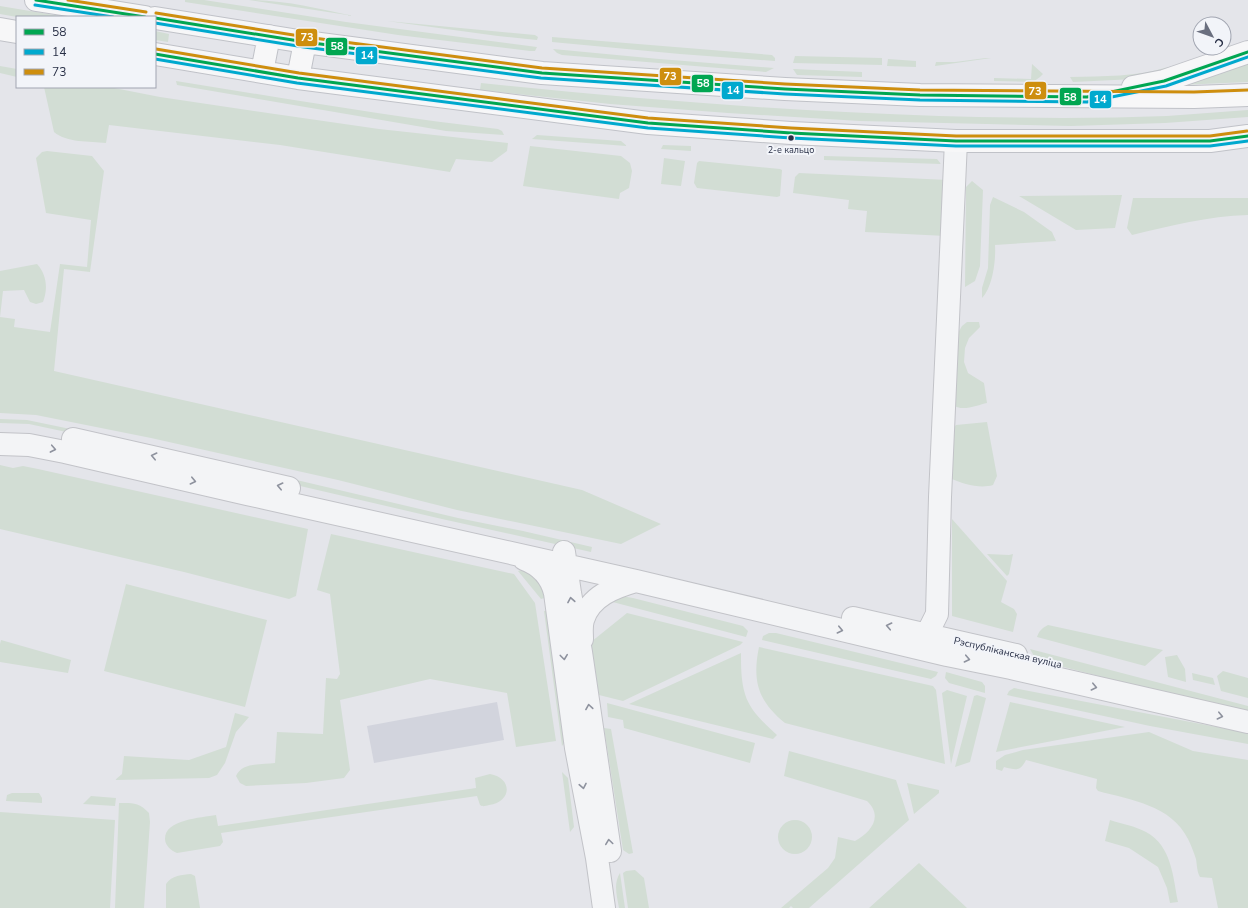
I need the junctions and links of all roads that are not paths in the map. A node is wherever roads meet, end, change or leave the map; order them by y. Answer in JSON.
{"nodes":[{"id":1,"x":36,"y":0,"type":"edge"},
{"id":2,"x":139,"y":16,"type":"edge"},
{"id":3,"x":156,"y":18,"type":"edge"},
{"id":4,"x":0,"y":29,"type":"edge"},
{"id":5,"x":16,"y":32,"type":"edge"},
{"id":6,"x":269,"y":36,"type":"junction"},
{"id":7,"x":305,"y":42,"type":"junction"},
{"id":8,"x":1248,"y":52,"type":"edge"},
{"id":9,"x":156,"y":54,"type":"edge"},
{"id":10,"x":262,"y":72,"type":"junction"},
{"id":11,"x":298,"y":78,"type":"junction"},
{"id":12,"x":1248,"y":95,"type":"edge"},
{"id":13,"x":1086,"y":97,"type":"junction"},
{"id":14,"x":1248,"y":136,"type":"edge"},
{"id":15,"x":1210,"y":140,"type":"junction"},
{"id":16,"x":956,"y":141,"type":"junction"},
{"id":17,"x":1248,"y":152,"type":"edge"},
{"id":18,"x":0,"y":430,"type":"edge"},
{"id":19,"x":0,"y":444,"type":"edge"},
{"id":20,"x":503,"y":550,"type":"junction"},
{"id":21,"x":562,"y":560,"type":"junction"},
{"id":22,"x":636,"y":581,"type":"junction"},
{"id":23,"x":552,"y":585,"type":"junction"},
{"id":24,"x":927,"y":634,"type":"junction"},
{"id":25,"x":581,"y":652,"type":"junction"},
{"id":26,"x":1248,"y":706,"type":"edge"},
{"id":27,"x":1248,"y":722,"type":"edge"},
{"id":28,"x":604,"y":908,"type":"edge"},
{"id":29,"x":618,"y":908,"type":"edge"}],
"edges":[{"from":1,"to":2,"type":"main road"},
{"from":3,"to":6,"type":"main road"},
{"from":4,"to":5,"type":"main road"},
{"from":6,"to":7,"type":"main road"},
{"from":6,"to":10,"type":"main road"},
{"from":7,"to":11,"type":"main road"},
{"from":7,"to":13,"type":"main road"},
{"from":8,"to":13,"type":"main road"},
{"from":9,"to":10,"type":"main road"},
{"from":10,"to":11,"type":"main road"},
{"from":11,"to":16,"type":"main road"},
{"from":12,"to":13,"type":"main road"},
{"from":14,"to":15,"type":"main road"},
{"from":15,"to":16,"type":"main road"},
{"from":15,"to":17,"type":"main road"},
{"from":16,"to":24,"type":"street"},
{"from":21,"to":18,"type":"street","one_way":true},
{"from":19,"to":20,"type":"street","one_way":true},
{"from":20,"to":21,"type":"street"},
{"from":20,"to":23,"type":"street"},
{"from":21,"to":22,"type":"street"},
{"from":21,"to":23,"type":"street"},
{"from":24,"to":21,"type":"street","name":"Рэспубліканская вуліца","one_way":true},
{"from":25,"to":21,"type":"street","one_way":true},
{"from":22,"to":25,"type":"street"},
{"from":22,"to":27,"type":"street","one_way":true},
{"from":23,"to":28,"type":"street","one_way":true},
{"from":24,"to":26,"type":"street","name":"Рэспубліканская вуліца"},
{"from":29,"to":25,"type":"street","one_way":true}]}
